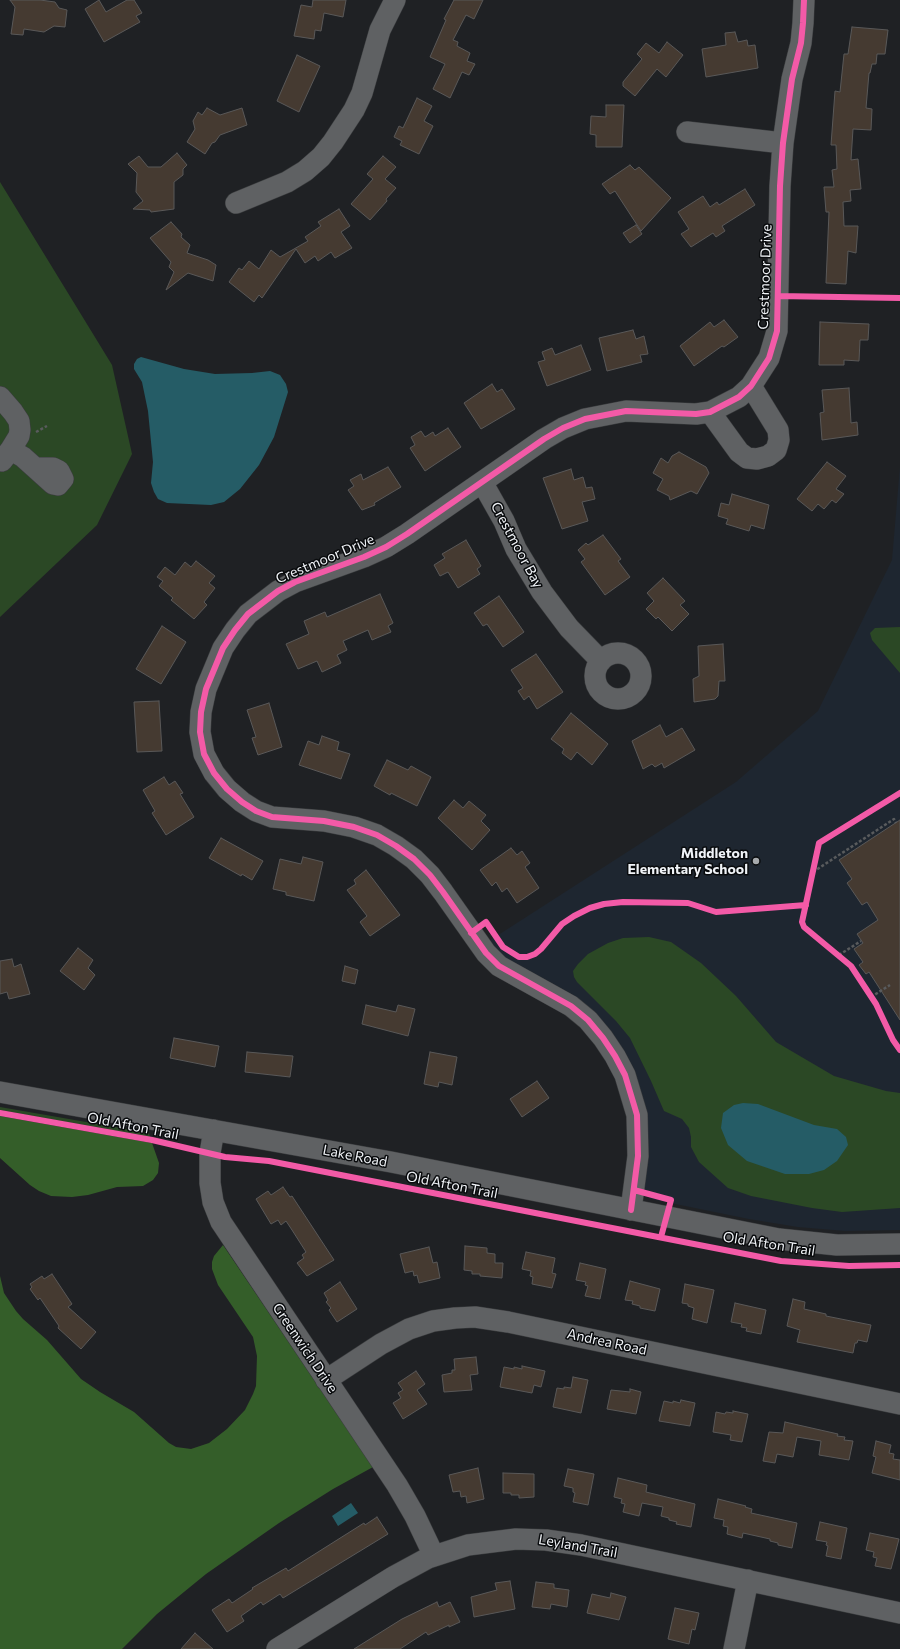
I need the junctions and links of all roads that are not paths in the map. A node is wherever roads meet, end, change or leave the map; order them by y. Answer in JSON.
{"nodes":[{"id":1,"x":395,"y":0,"type":"edge"},
{"id":2,"x":804,"y":0,"type":"edge"},
{"id":3,"x":687,"y":132,"type":"dead end"},
{"id":4,"x":783,"y":143,"type":"junction"},
{"id":5,"x":236,"y":203,"type":"dead end"},
{"id":6,"x":751,"y":386,"type":"junction"},
{"id":7,"x":0,"y":397,"type":"edge"},
{"id":8,"x":710,"y":412,"type":"junction"},
{"id":9,"x":4,"y":457,"type":"edge"},
{"id":10,"x":36,"y":468,"type":"dead end"},
{"id":11,"x":482,"y":482,"type":"junction"},
{"id":12,"x":601,"y":661,"type":"dead end"},
{"id":13,"x":0,"y":1092,"type":"edge"},
{"id":14,"x":214,"y":1130,"type":"junction"},
{"id":15,"x":631,"y":1210,"type":"junction"},
{"id":16,"x":900,"y":1244,"type":"edge"},
{"id":17,"x":326,"y":1380,"type":"junction"},
{"id":18,"x":900,"y":1404,"type":"edge"},
{"id":19,"x":434,"y":1556,"type":"junction"},
{"id":20,"x":748,"y":1580,"type":"junction"},
{"id":21,"x":900,"y":1613,"type":"edge"},
{"id":22,"x":277,"y":1649,"type":"edge"},
{"id":23,"x":734,"y":1649,"type":"edge"}],
"edges":[{"from":1,"to":5,"type":"street"},
{"from":2,"to":4,"type":"street","name":"Crestmoor Drive"},
{"from":3,"to":4,"type":"street"},
{"from":4,"to":6,"type":"street","name":"Crestmoor Drive"},
{"from":6,"to":8,"type":"street","name":"Crestmoor Drive"},
{"from":6,"to":8,"type":"street"},
{"from":7,"to":9,"type":"street"},
{"from":8,"to":11,"type":"street","name":"Crestmoor Drive"},
{"from":9,"to":10,"type":"street"},
{"from":11,"to":12,"type":"street","name":"Crestmoor Bay"},
{"from":11,"to":15,"type":"street","name":"Crestmoor Drive"},
{"from":13,"to":14,"type":"street","name":"Lake Road"},
{"from":14,"to":15,"type":"street","name":"Lake Road"},
{"from":14,"to":17,"type":"street","name":"Greenwich Drive"},
{"from":15,"to":16,"type":"street","name":"Lake Road"},
{"from":17,"to":18,"type":"street","name":"Andrea Road"},
{"from":17,"to":19,"type":"street","name":"Greenwich Drive"},
{"from":19,"to":20,"type":"street","name":"Leyland Trail"},
{"from":19,"to":22,"type":"street","name":"Leyland Trail"},
{"from":20,"to":21,"type":"street","name":"Leyland Trail"},
{"from":20,"to":23,"type":"street"}]}
